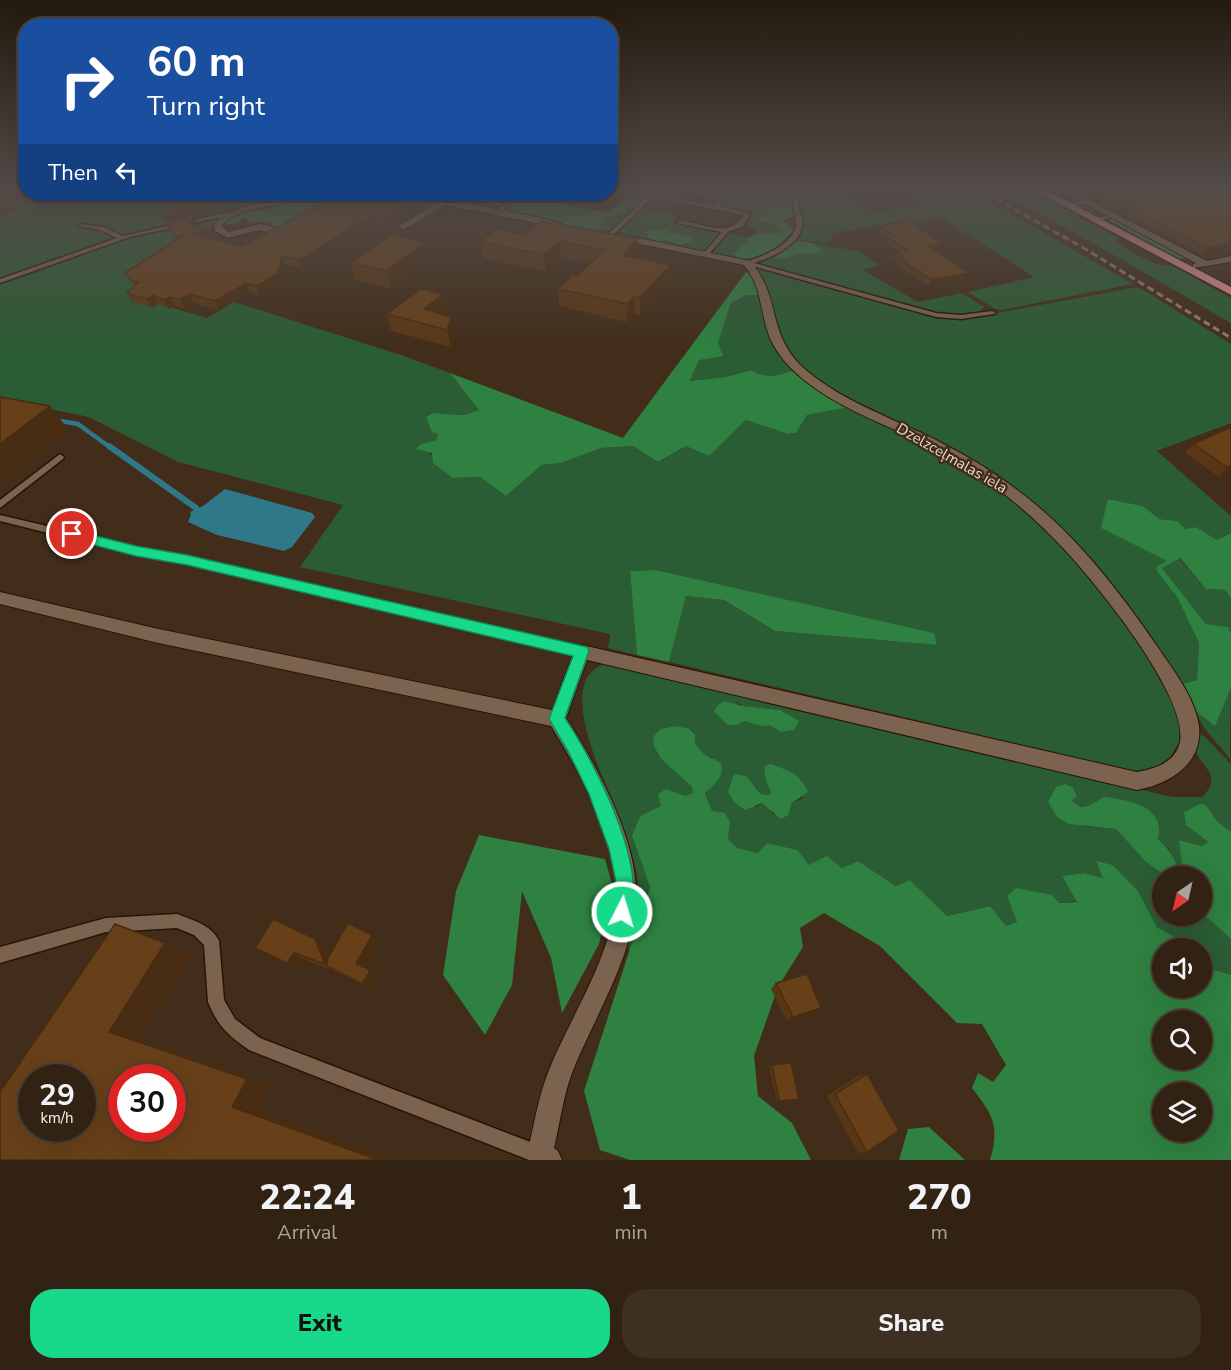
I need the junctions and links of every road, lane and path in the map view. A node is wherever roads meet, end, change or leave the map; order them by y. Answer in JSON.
{"nodes":[{"id":1,"x":111,"y":242,"type":"edge"},
{"id":2,"x":642,"y":242,"type":"edge"},
{"id":3,"x":716,"y":242,"type":"edge"},
{"id":4,"x":786,"y":242,"type":"edge"},
{"id":5,"x":1137,"y":242,"type":"edge"},
{"id":6,"x":1164,"y":242,"type":"edge"},
{"id":7,"x":706,"y":254,"type":"junction"},
{"id":8,"x":1231,"y":259,"type":"edge"},
{"id":9,"x":747,"y":263,"type":"junction"},
{"id":10,"x":1205,"y":264,"type":"junction"},
{"id":11,"x":1186,"y":268,"type":"junction"},
{"id":12,"x":0,"y":281,"type":"edge"},
{"id":13,"x":1231,"y":292,"type":"edge"},
{"id":14,"x":992,"y":313,"type":"dead end"},
{"id":15,"x":60,"y":457,"type":"dead end"},
{"id":16,"x":0,"y":505,"type":"edge"},
{"id":17,"x":0,"y":518,"type":"edge"},
{"id":18,"x":0,"y":598,"type":"edge"},
{"id":19,"x":582,"y":651,"type":"junction"},
{"id":20,"x":557,"y":719,"type":"junction"},
{"id":21,"x":0,"y":955,"type":"edge"},
{"id":22,"x":542,"y":1158,"type":"edge"}],
"edges":[{"from":1,"to":12,"type":"lane"},
{"from":2,"to":7,"type":"street"},
{"from":3,"to":7,"type":"lane"},
{"from":4,"to":9,"type":"lane"},
{"from":5,"to":11,"type":"highway"},
{"from":6,"to":10,"type":"street"},
{"from":7,"to":9,"type":"street"},
{"from":8,"to":10,"type":"street"},
{"from":9,"to":14,"type":"lane"},
{"from":9,"to":19,"type":"street","name":"Dzelzceļmalas iela"},
{"from":10,"to":11,"type":"street"},
{"from":11,"to":13,"type":"highway"},
{"from":15,"to":16,"type":"lane"},
{"from":17,"to":19,"type":"lane"},
{"from":18,"to":20,"type":"street"},
{"from":19,"to":20,"type":"street"},
{"from":20,"to":22,"type":"street"},
{"from":21,"to":22,"type":"lane"}]}
